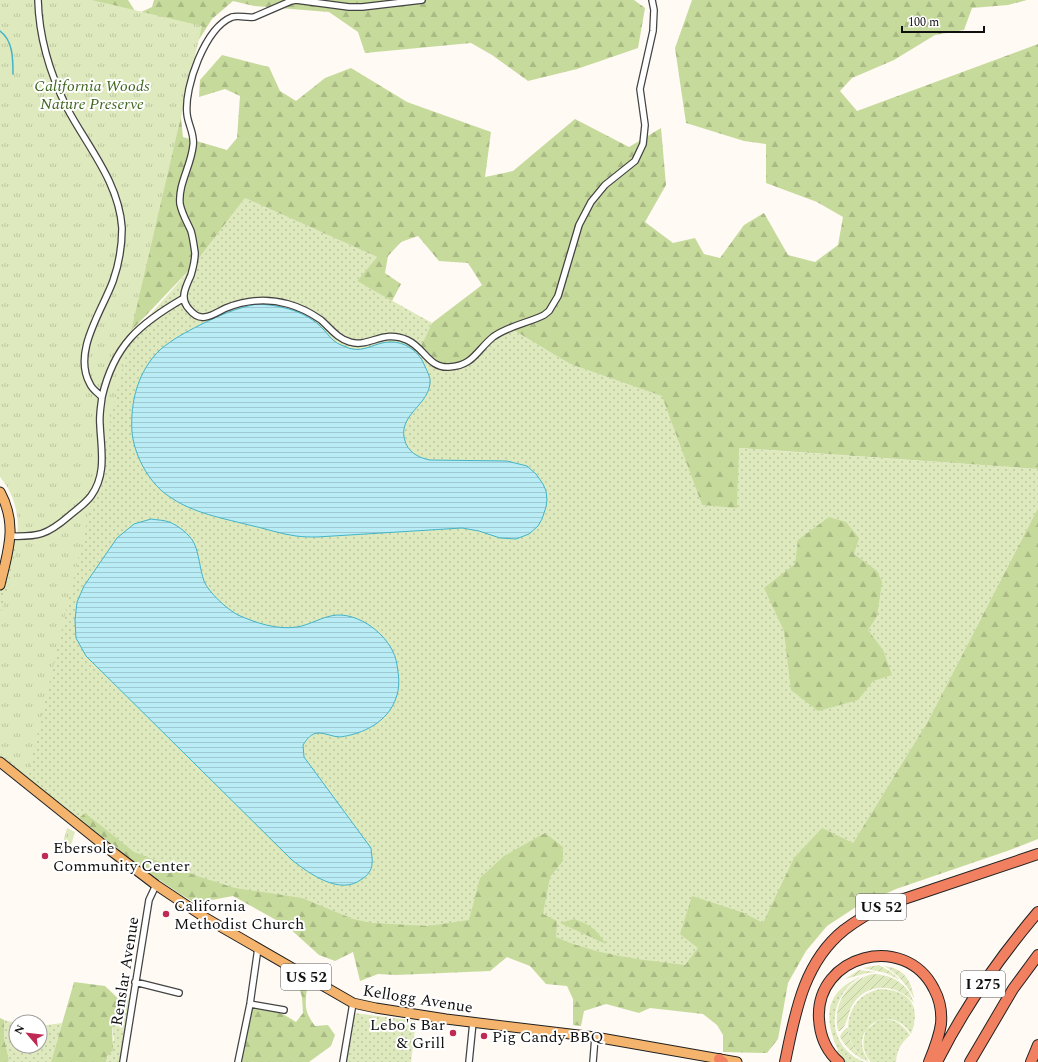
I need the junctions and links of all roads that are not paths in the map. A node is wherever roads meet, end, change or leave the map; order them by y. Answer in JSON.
{"nodes":[{"id":1,"x":38,"y":0,"type":"edge"},
{"id":2,"x":422,"y":0,"type":"edge"},
{"id":3,"x":652,"y":0,"type":"edge"},
{"id":4,"x":184,"y":298,"type":"junction"},
{"id":5,"x":102,"y":397,"type":"junction"},
{"id":6,"x":0,"y":492,"type":"edge"},
{"id":7,"x":10,"y":536,"type":"junction"},
{"id":8,"x":0,"y":585,"type":"edge"},
{"id":9,"x":0,"y":762,"type":"edge"},
{"id":10,"x":1038,"y":854,"type":"edge"},
{"id":11,"x":156,"y":885,"type":"junction"},
{"id":12,"x":1038,"y":912,"type":"edge"},
{"id":13,"x":258,"y":948,"type":"junction"},
{"id":14,"x":1038,"y":955,"type":"edge"},
{"id":15,"x":135,"y":982,"type":"junction"},
{"id":16,"x":179,"y":993,"type":"dead end"},
{"id":17,"x":353,"y":1003,"type":"junction"},
{"id":18,"x":250,"y":1004,"type":"junction"},
{"id":19,"x":284,"y":1010,"type":"dead end"},
{"id":20,"x":473,"y":1022,"type":"junction"},
{"id":21,"x":595,"y":1037,"type":"junction"},
{"id":22,"x":1038,"y":1045,"type":"edge"},
{"id":23,"x":786,"y":1058,"type":"edge"},
{"id":24,"x":721,"y":1060,"type":"edge"},
{"id":25,"x":123,"y":1062,"type":"edge"},
{"id":26,"x":238,"y":1062,"type":"edge"},
{"id":27,"x":343,"y":1062,"type":"edge"},
{"id":28,"x":469,"y":1062,"type":"edge"},
{"id":29,"x":593,"y":1062,"type":"edge"},
{"id":30,"x":737,"y":1062,"type":"edge"},
{"id":31,"x":777,"y":1062,"type":"edge"},
{"id":32,"x":839,"y":1062,"type":"edge"},
{"id":33,"x":929,"y":1062,"type":"edge"},
{"id":34,"x":937,"y":1062,"type":"edge"},
{"id":35,"x":970,"y":1062,"type":"edge"},
{"id":36,"x":1031,"y":1062,"type":"edge"}],
"edges":[{"from":1,"to":5,"type":"street"},
{"from":2,"to":4,"type":"street"},
{"from":3,"to":4,"type":"street"},
{"from":4,"to":5,"type":"street"},
{"from":5,"to":7,"type":"street"},
{"from":6,"to":7,"type":"main road"},
{"from":7,"to":8,"type":"main road"},
{"from":9,"to":11,"type":"main road","name":"Kellogg Avenue","number":"US 52"},
{"from":10,"to":23,"type":"highway","number":"US 52"},
{"from":11,"to":13,"type":"main road","name":"Kellogg Avenue","number":"US 52"},
{"from":11,"to":15,"type":"street","name":"Renslar Avenue"},
{"from":12,"to":34,"type":"highway","number":"I 275"},
{"from":13,"to":17,"type":"main road","name":"Kellogg Avenue","number":"US 52"},
{"from":13,"to":18,"type":"street"},
{"from":14,"to":35,"type":"highway","number":"I 275"},
{"from":15,"to":16,"type":"street"},
{"from":15,"to":25,"type":"street","name":"Renslar Avenue"},
{"from":17,"to":20,"type":"main road","name":"Kellogg Avenue","number":"US 52"},
{"from":17,"to":27,"type":"street"},
{"from":18,"to":19,"type":"street"},
{"from":18,"to":26,"type":"street"},
{"from":20,"to":21,"type":"main road","name":"Kellogg Avenue","number":"US 52"},
{"from":20,"to":28,"type":"street"},
{"from":21,"to":24,"type":"main road","name":"Kellogg Avenue","number":"US 52"},
{"from":21,"to":29,"type":"street"},
{"from":22,"to":36,"type":"highway"},
{"from":23,"to":31,"type":"highway"},
{"from":24,"to":30,"type":"main road","name":"Kellogg Avenue","number":"US 52"},
{"from":32,"to":33,"type":"highway"}]}
